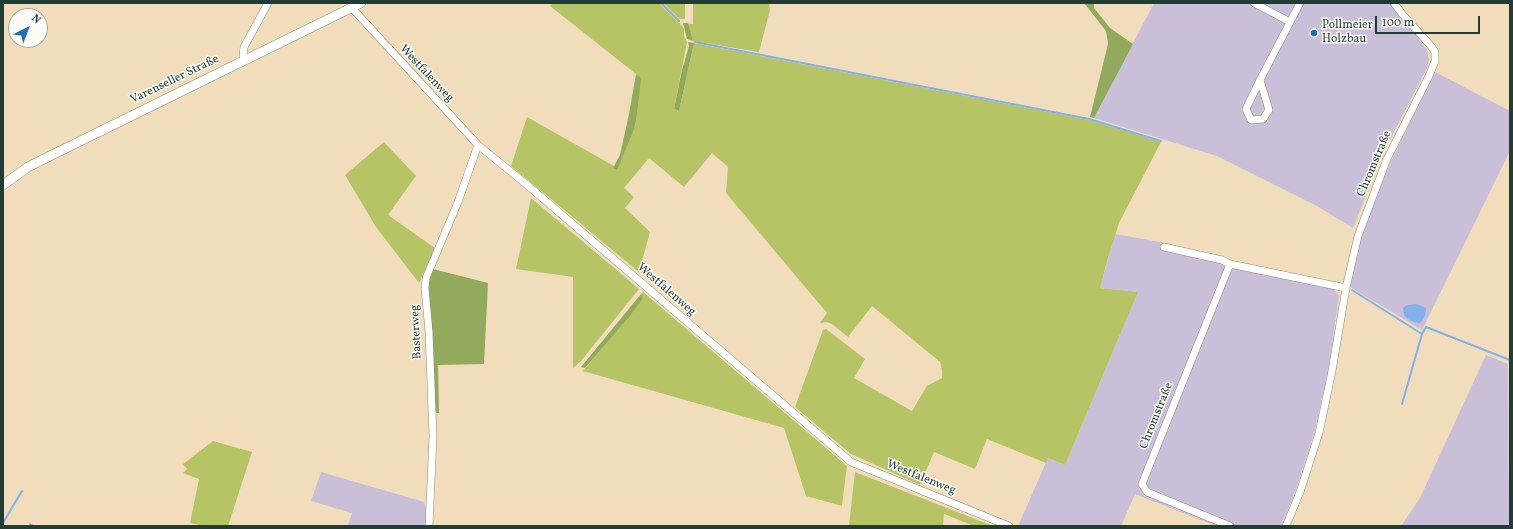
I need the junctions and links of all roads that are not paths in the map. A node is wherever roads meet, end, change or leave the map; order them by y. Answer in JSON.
{"nodes":[{"id":1,"x":268,"y":3,"type":"edge"},
{"id":2,"x":361,"y":3,"type":"edge"},
{"id":3,"x":1254,"y":3,"type":"edge"},
{"id":4,"x":1300,"y":3,"type":"edge"},
{"id":5,"x":1394,"y":3,"type":"edge"},
{"id":6,"x":352,"y":8,"type":"junction"},
{"id":7,"x":1290,"y":22,"type":"junction"},
{"id":8,"x":245,"y":60,"type":"junction"},
{"id":9,"x":1260,"y":80,"type":"junction"},
{"id":10,"x":478,"y":145,"type":"junction"},
{"id":11,"x":3,"y":185,"type":"edge"},
{"id":12,"x":1164,"y":247,"type":"dead end"},
{"id":13,"x":1230,"y":264,"type":"junction"},
{"id":14,"x":1346,"y":288,"type":"junction"},
{"id":15,"x":429,"y":526,"type":"edge"},
{"id":16,"x":1009,"y":526,"type":"edge"},
{"id":17,"x":1230,"y":526,"type":"edge"},
{"id":18,"x":1286,"y":526,"type":"edge"}],
"edges":[{"from":1,"to":8,"type":"street"},
{"from":2,"to":6,"type":"main road","name":"Varenseller Straße"},
{"from":3,"to":7,"type":"street"},
{"from":4,"to":7,"type":"street"},
{"from":5,"to":14,"type":"street","name":"Chromstraße"},
{"from":6,"to":8,"type":"main road","name":"Varenseller Straße"},
{"from":6,"to":10,"type":"street","name":"Westfalenweg"},
{"from":7,"to":9,"type":"street"},
{"from":8,"to":11,"type":"main road","name":"Varenseller Straße"},
{"from":9,"to":9,"type":"street"},
{"from":10,"to":15,"type":"street","name":"Basterweg"},
{"from":10,"to":16,"type":"street","name":"Westfalenweg"},
{"from":12,"to":13,"type":"street"},
{"from":13,"to":14,"type":"street"},
{"from":13,"to":17,"type":"street","name":"Chromstraße"},
{"from":14,"to":18,"type":"street","name":"Chromstraße"}]}
